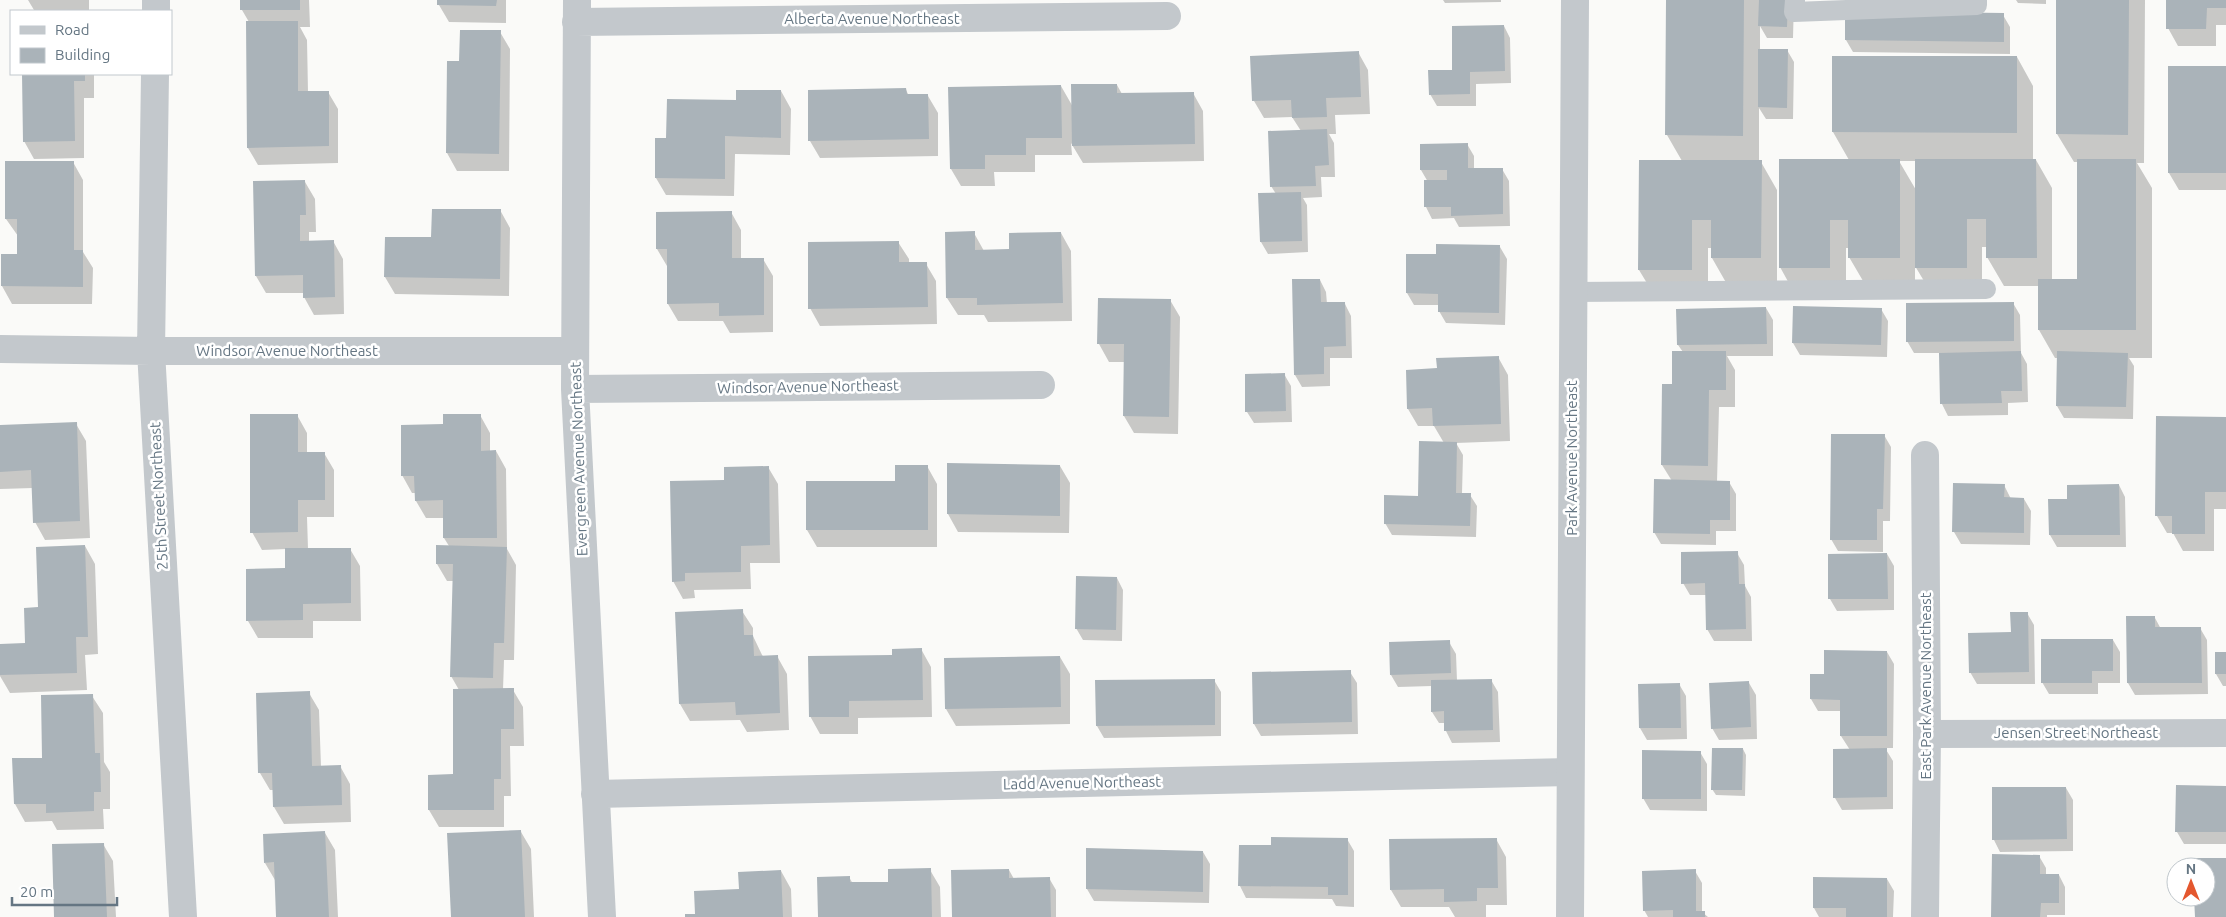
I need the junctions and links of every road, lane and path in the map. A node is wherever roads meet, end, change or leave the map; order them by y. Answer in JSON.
{"nodes":[{"id":1,"x":1574,"y":0,"type":"edge"},
{"id":2,"x":1794,"y":0,"type":"edge"},
{"id":3,"x":1977,"y":0,"type":"edge"},
{"id":4,"x":576,"y":11,"type":"edge"},
{"id":5,"x":1167,"y":16,"type":"dead end"},
{"id":6,"x":155,"y":75,"type":"edge"},
{"id":7,"x":1986,"y":289,"type":"dead end"},
{"id":8,"x":1573,"y":292,"type":"junction"},
{"id":9,"x":0,"y":349,"type":"edge"},
{"id":10,"x":151,"y":351,"type":"junction"},
{"id":11,"x":575,"y":352,"type":"junction"},
{"id":12,"x":1041,"y":385,"type":"dead end"},
{"id":13,"x":575,"y":389,"type":"junction"},
{"id":14,"x":1925,"y":455,"type":"dead end"},
{"id":15,"x":2226,"y":733,"type":"edge"},
{"id":16,"x":1927,"y":734,"type":"junction"},
{"id":17,"x":1570,"y":772,"type":"junction"},
{"id":18,"x":595,"y":794,"type":"junction"},
{"id":19,"x":183,"y":917,"type":"edge"},
{"id":20,"x":602,"y":917,"type":"edge"},
{"id":21,"x":1570,"y":917,"type":"edge"},
{"id":22,"x":1925,"y":917,"type":"edge"}],
"edges":[{"from":1,"to":8,"type":"street","name":"Park Avenue Northeast"},
{"from":2,"to":3,"type":"lane"},
{"from":4,"to":5,"type":"street","name":"Alberta Avenue Northeast"},
{"from":4,"to":11,"type":"street","name":"Evergreen Avenue Northeast"},
{"from":6,"to":10,"type":"street","name":"25th Street Northeast"},
{"from":7,"to":8,"type":"lane"},
{"from":8,"to":17,"type":"street","name":"Park Avenue Northeast"},
{"from":9,"to":10,"type":"street","name":"Windsor Avenue Northeast"},
{"from":10,"to":11,"type":"street","name":"Windsor Avenue Northeast"},
{"from":10,"to":19,"type":"street","name":"25th Street Northeast"},
{"from":11,"to":13,"type":"street","name":"Evergreen Avenue Northeast"},
{"from":12,"to":13,"type":"street","name":"Windsor Avenue Northeast"},
{"from":13,"to":18,"type":"street","name":"Evergreen Avenue Northeast"},
{"from":14,"to":16,"type":"street","name":"East Park Avenue Northeast"},
{"from":15,"to":16,"type":"street","name":"Jensen Street Northeast"},
{"from":16,"to":22,"type":"street","name":"East Park Avenue Northeast"},
{"from":17,"to":18,"type":"street","name":"Ladd Avenue Northeast"},
{"from":17,"to":21,"type":"street","name":"Park Avenue Northeast"},
{"from":18,"to":20,"type":"street","name":"Evergreen Avenue Northeast"}]}
